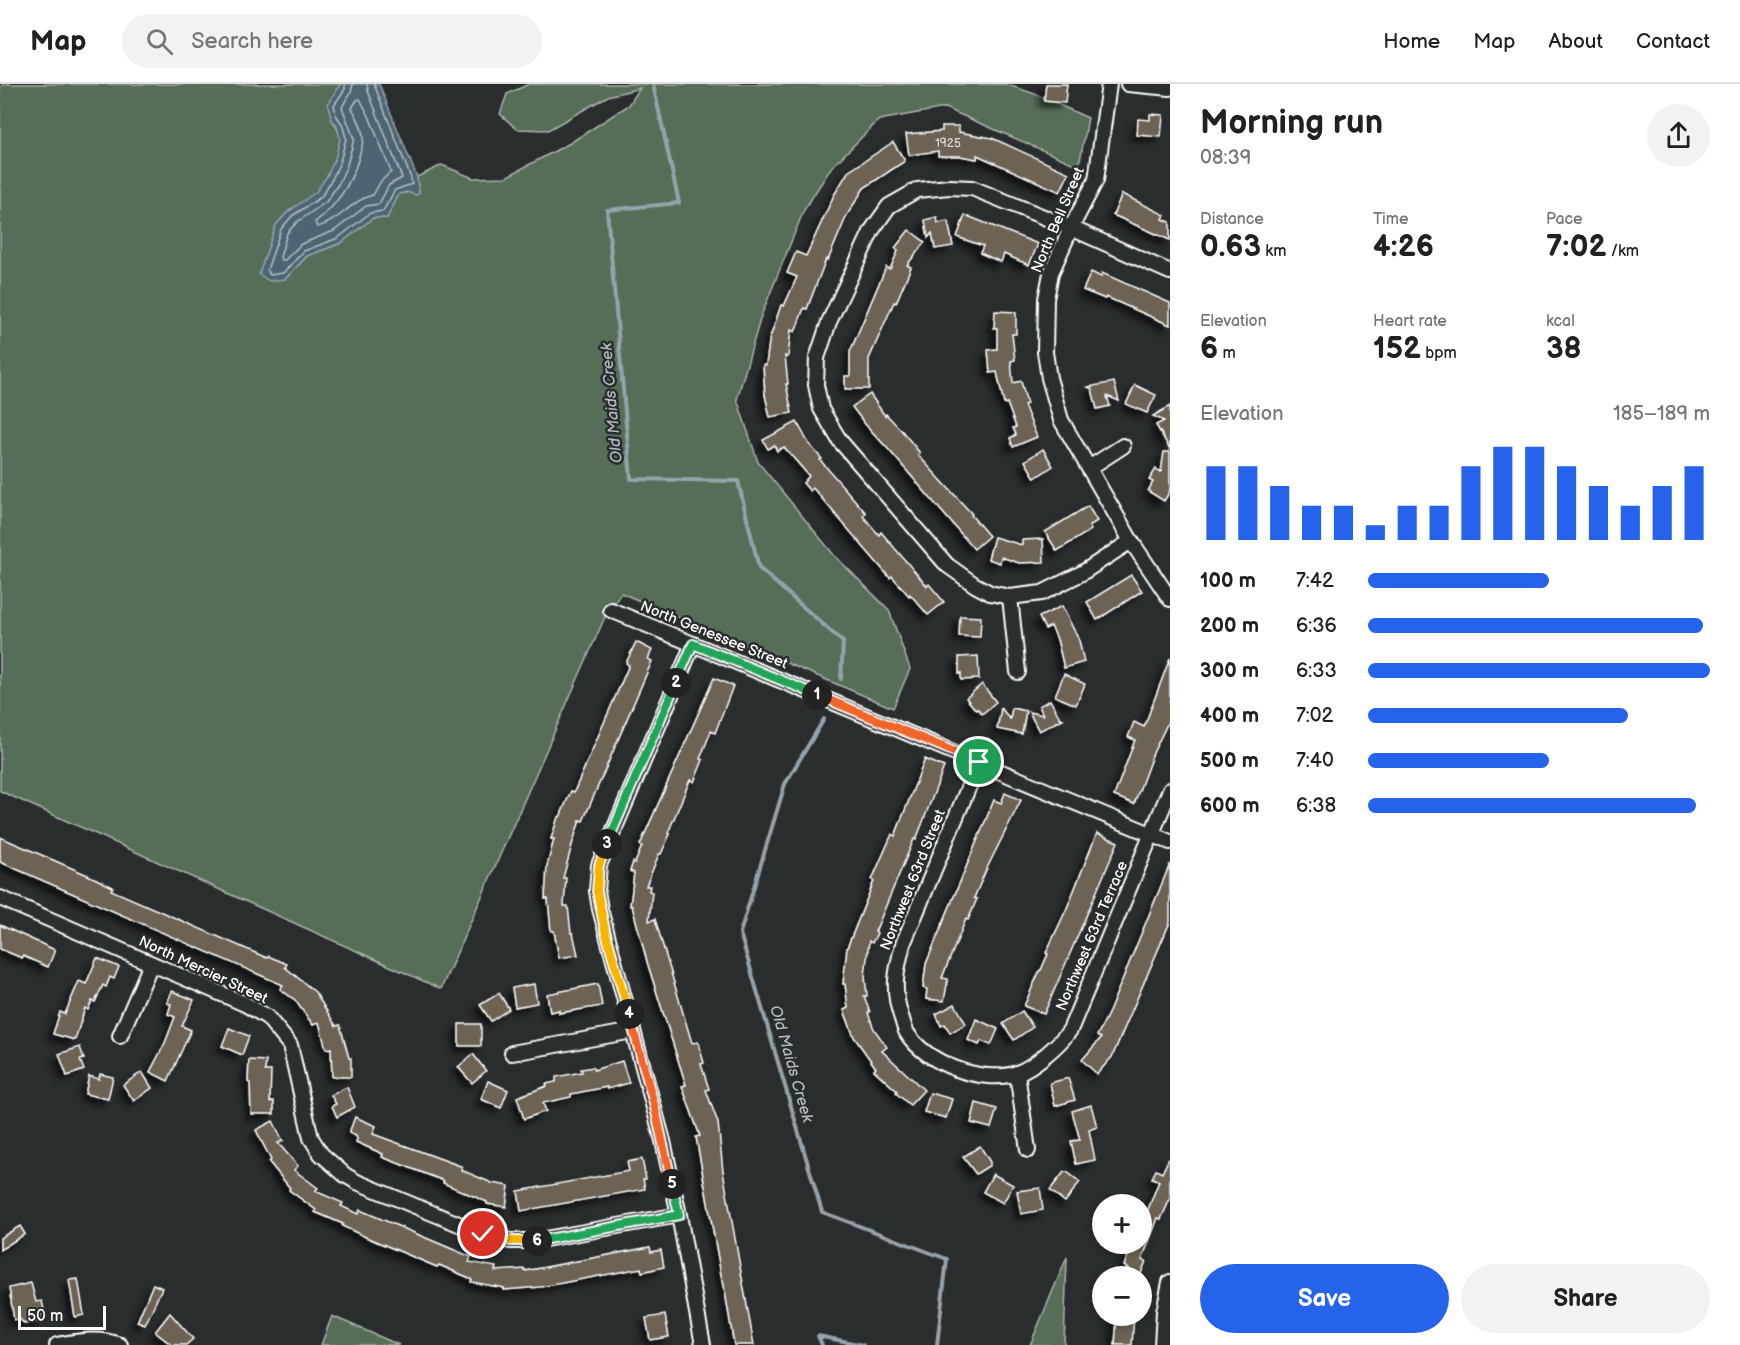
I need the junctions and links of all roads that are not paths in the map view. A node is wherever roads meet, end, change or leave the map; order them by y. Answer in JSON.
{"nodes":[{"id":1,"x":1109,"y":84,"type":"edge"},
{"id":2,"x":1128,"y":84,"type":"edge"},
{"id":3,"x":1170,"y":88,"type":"edge"},
{"id":4,"x":1071,"y":228,"type":"junction"},
{"id":5,"x":1170,"y":272,"type":"edge"},
{"id":6,"x":1123,"y":446,"type":"dead end"},
{"id":7,"x":1089,"y":468,"type":"junction"},
{"id":8,"x":1131,"y":541,"type":"junction"},
{"id":9,"x":1010,"y":597,"type":"junction"},
{"id":10,"x":1170,"y":599,"type":"edge"},
{"id":11,"x":610,"y":610,"type":"dead end"},
{"id":12,"x":693,"y":644,"type":"junction"},
{"id":13,"x":1018,"y":672,"type":"dead end"},
{"id":14,"x":979,"y":762,"type":"junction"},
{"id":15,"x":1170,"y":790,"type":"edge"},
{"id":16,"x":1152,"y":833,"type":"junction"},
{"id":17,"x":1170,"y":842,"type":"edge"},
{"id":18,"x":0,"y":898,"type":"edge"},
{"id":19,"x":151,"y":964,"type":"junction"},
{"id":20,"x":633,"y":1031,"type":"junction"},
{"id":21,"x":120,"y":1036,"type":"dead end"},
{"id":22,"x":512,"y":1053,"type":"dead end"},
{"id":23,"x":1017,"y":1073,"type":"junction"},
{"id":24,"x":1029,"y":1150,"type":"dead end"},
{"id":25,"x":679,"y":1215,"type":"junction"},
{"id":26,"x":1170,"y":1282,"type":"edge"},
{"id":27,"x":57,"y":1345,"type":"edge"},
{"id":28,"x":120,"y":1345,"type":"edge"},
{"id":29,"x":703,"y":1345,"type":"edge"},
{"id":30,"x":1162,"y":1345,"type":"edge"}],
"edges":[{"from":1,"to":4,"type":"street","name":"North Bell Street"},
{"from":2,"to":3,"type":"street"},
{"from":4,"to":5,"type":"street"},
{"from":4,"to":7,"type":"street","name":"North Bell Street"},
{"from":4,"to":9,"type":"street"},
{"from":6,"to":7,"type":"street"},
{"from":7,"to":8,"type":"street","name":"North Bell Street"},
{"from":8,"to":9,"type":"street"},
{"from":8,"to":10,"type":"street","name":"North Bell Street"},
{"from":9,"to":13,"type":"street"},
{"from":11,"to":12,"type":"street","name":"North Genessee Street"},
{"from":12,"to":14,"type":"street","name":"North Genessee Street"},
{"from":12,"to":20,"type":"street"},
{"from":14,"to":16,"type":"street","name":"North Genessee Street"},
{"from":14,"to":23,"type":"street","name":"Northwest 63rd Street"},
{"from":15,"to":16,"type":"street","name":"Northwest 63rd Terrace"},
{"from":16,"to":17,"type":"street","name":"North Genessee Street"},
{"from":16,"to":23,"type":"street","name":"Northwest 63rd Terrace"},
{"from":18,"to":19,"type":"street","name":"North Mercier Street"},
{"from":19,"to":21,"type":"street"},
{"from":19,"to":25,"type":"street","name":"North Mercier Street"},
{"from":20,"to":22,"type":"street"},
{"from":20,"to":25,"type":"street"},
{"from":23,"to":24,"type":"street"},
{"from":25,"to":29,"type":"street"},
{"from":26,"to":30,"type":"street"},
{"from":27,"to":28,"type":"street"}]}
